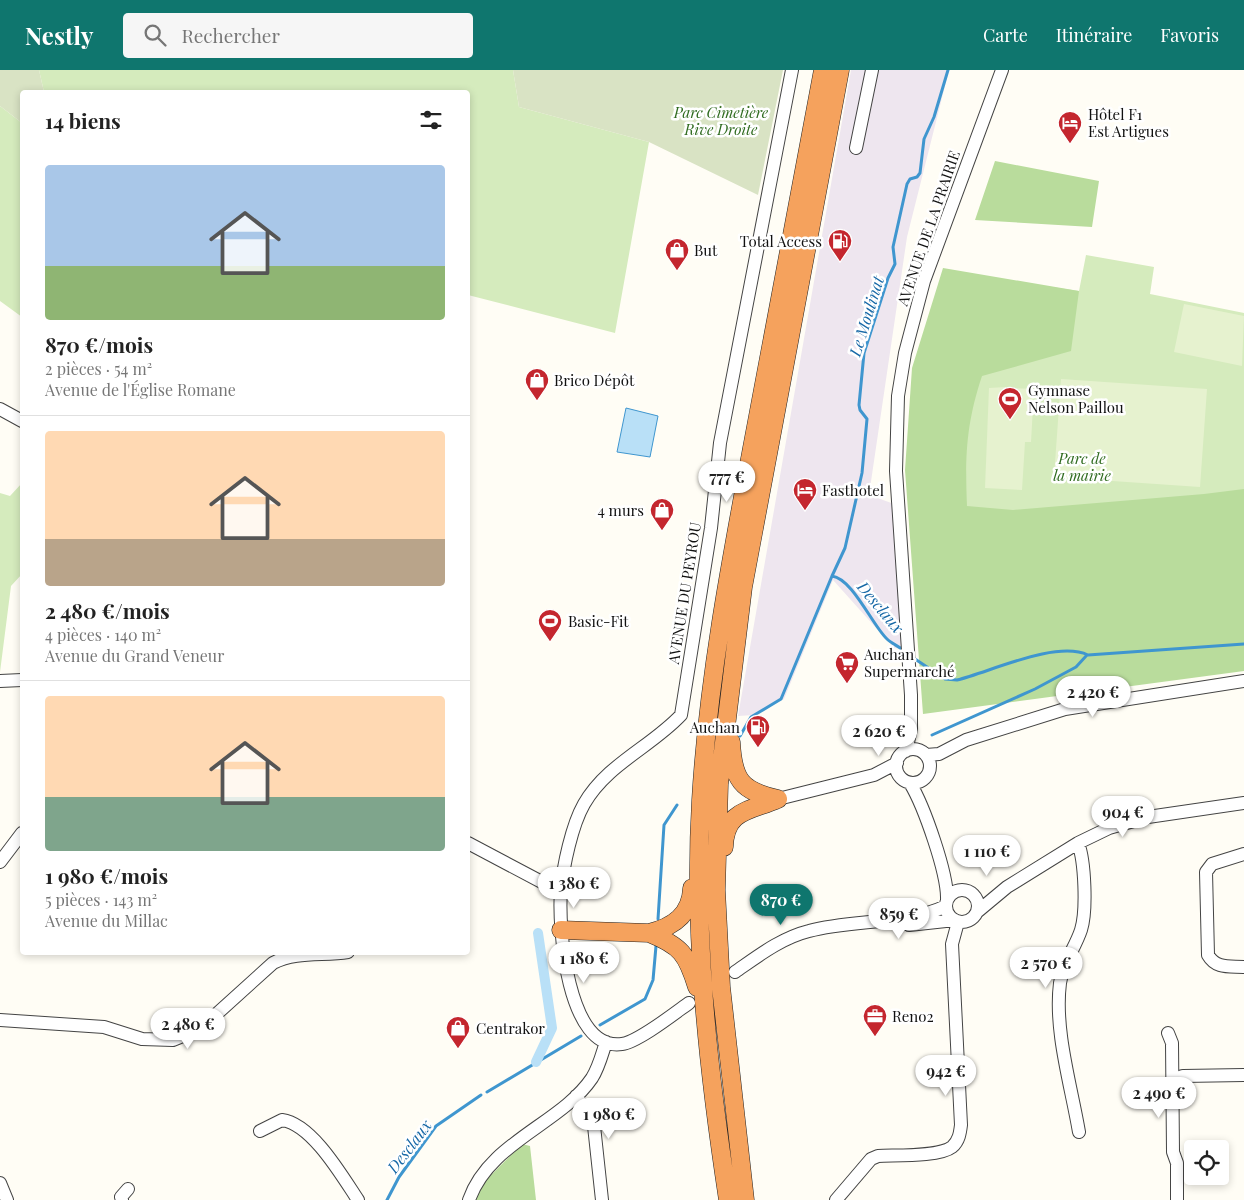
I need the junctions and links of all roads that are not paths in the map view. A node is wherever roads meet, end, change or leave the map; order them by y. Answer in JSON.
{"nodes":[{"id":1,"x":792,"y":70,"type":"edge"},
{"id":2,"x":823,"y":70,"type":"edge"},
{"id":3,"x":840,"y":70,"type":"edge"},
{"id":4,"x":872,"y":70,"type":"edge"},
{"id":5,"x":1002,"y":70,"type":"edge"},
{"id":6,"x":856,"y":148,"type":"dead end"},
{"id":7,"x":0,"y":409,"type":"edge"},
{"id":8,"x":20,"y":420,"type":"edge"},
{"id":9,"x":20,"y":680,"type":"edge"},
{"id":10,"x":0,"y":681,"type":"edge"},
{"id":11,"x":1244,"y":681,"type":"edge"},
{"id":12,"x":729,"y":688,"type":"junction"},
{"id":13,"x":710,"y":703,"type":"junction"},
{"id":14,"x":911,"y":729,"type":"junction"},
{"id":15,"x":906,"y":751,"type":"junction"},
{"id":16,"x":925,"y":757,"type":"junction"},
{"id":17,"x":897,"y":764,"type":"junction"},
{"id":18,"x":874,"y":775,"type":"junction"},
{"id":19,"x":924,"y":779,"type":"junction"},
{"id":20,"x":905,"y":780,"type":"junction"},
{"id":21,"x":778,"y":800,"type":"junction"},
{"id":22,"x":921,"y":803,"type":"junction"},
{"id":23,"x":1244,"y":803,"type":"edge"},
{"id":24,"x":20,"y":836,"type":"edge"},
{"id":25,"x":470,"y":843,"type":"edge"},
{"id":26,"x":1078,"y":843,"type":"junction"},
{"id":27,"x":1244,"y":854,"type":"edge"},
{"id":28,"x":0,"y":862,"type":"edge"},
{"id":29,"x":942,"y":863,"type":"junction"},
{"id":30,"x":1007,"y":887,"type":"junction"},
{"id":31,"x":561,"y":889,"type":"junction"},
{"id":32,"x":967,"y":891,"type":"junction"},
{"id":33,"x":946,"y":903,"type":"junction"},
{"id":34,"x":977,"y":912,"type":"junction"},
{"id":35,"x":956,"y":921,"type":"junction"},
{"id":36,"x":844,"y":926,"type":"junction"},
{"id":37,"x":561,"y":930,"type":"junction"},
{"id":38,"x":649,"y":934,"type":"junction"},
{"id":39,"x":298,"y":955,"type":"edge"},
{"id":40,"x":281,"y":956,"type":"edge"},
{"id":41,"x":1244,"y":966,"type":"edge"},
{"id":42,"x":735,"y":972,"type":"dead end"},
{"id":43,"x":721,"y":987,"type":"junction"},
{"id":44,"x":690,"y":1003,"type":"dead end"},
{"id":45,"x":706,"y":1016,"type":"junction"},
{"id":46,"x":0,"y":1020,"type":"edge"},
{"id":47,"x":1168,"y":1033,"type":"dead end"},
{"id":48,"x":606,"y":1042,"type":"junction"},
{"id":49,"x":1244,"y":1075,"type":"edge"},
{"id":50,"x":1174,"y":1079,"type":"junction"},
{"id":51,"x":576,"y":1096,"type":"junction"},
{"id":52,"x":260,"y":1131,"type":"dead end"},
{"id":53,"x":1079,"y":1132,"type":"dead end"},
{"id":54,"x":0,"y":1183,"type":"edge"},
{"id":55,"x":7,"y":1200,"type":"edge"},
{"id":56,"x":358,"y":1200,"type":"edge"},
{"id":57,"x":469,"y":1200,"type":"edge"},
{"id":58,"x":602,"y":1200,"type":"edge"},
{"id":59,"x":728,"y":1200,"type":"edge"},
{"id":60,"x":745,"y":1200,"type":"edge"},
{"id":61,"x":836,"y":1200,"type":"edge"},
{"id":62,"x":1177,"y":1200,"type":"edge"}],
"edges":[{"from":1,"to":31,"type":"street","name":"AVENUE DU PEYROU"},
{"from":2,"to":13,"type":"highway"},
{"from":3,"to":12,"type":"highway"},
{"from":4,"to":6,"type":"street"},
{"from":5,"to":14,"type":"street","name":"AVENUE DE LA PRAIRIE"},
{"from":7,"to":8,"type":"street"},
{"from":9,"to":10,"type":"street"},
{"from":11,"to":16,"type":"street"},
{"from":12,"to":21,"type":"highway"},
{"from":12,"to":43,"type":"highway"},
{"from":13,"to":38,"type":"highway"},
{"from":13,"to":45,"type":"highway"},
{"from":14,"to":15,"type":"street","name":"AVENUE DE LA PRAIRIE"},
{"from":14,"to":16,"type":"street","name":"AVENUE DE LA PRAIRIE"},
{"from":15,"to":16,"type":"street"},
{"from":15,"to":17,"type":"street","name":"AVENUE DE LA PRAIRIE"},
{"from":16,"to":19,"type":"street"},
{"from":17,"to":18,"type":"street"},
{"from":17,"to":20,"type":"street"},
{"from":18,"to":20,"type":"street"},
{"from":18,"to":21,"type":"street"},
{"from":19,"to":20,"type":"street"},
{"from":19,"to":22,"type":"street"},
{"from":20,"to":22,"type":"street"},
{"from":21,"to":43,"type":"highway"},
{"from":22,"to":29,"type":"street"},
{"from":23,"to":26,"type":"street"},
{"from":24,"to":28,"type":"street"},
{"from":25,"to":31,"type":"street"},
{"from":26,"to":30,"type":"street"},
{"from":26,"to":53,"type":"street"},
{"from":27,"to":41,"type":"street"},
{"from":29,"to":32,"type":"street"},
{"from":29,"to":33,"type":"street"},
{"from":30,"to":32,"type":"street"},
{"from":30,"to":34,"type":"street"},
{"from":31,"to":37,"type":"street","name":"AVENUE DU PEYROU"},
{"from":32,"to":33,"type":"street"},
{"from":32,"to":34,"type":"street"},
{"from":33,"to":35,"type":"street"},
{"from":33,"to":36,"type":"street"},
{"from":34,"to":35,"type":"street"},
{"from":35,"to":36,"type":"street"},
{"from":35,"to":61,"type":"street"},
{"from":36,"to":42,"type":"street"},
{"from":37,"to":38,"type":"highway"},
{"from":37,"to":48,"type":"street","name":"AVENUE DU PEYROU"},
{"from":38,"to":45,"type":"highway"},
{"from":39,"to":40,"type":"street"},
{"from":40,"to":46,"type":"street"},
{"from":43,"to":60,"type":"highway"},
{"from":44,"to":48,"type":"street"},
{"from":45,"to":59,"type":"highway"},
{"from":47,"to":50,"type":"street"},
{"from":48,"to":51,"type":"street"},
{"from":49,"to":50,"type":"street"},
{"from":50,"to":62,"type":"street"},
{"from":51,"to":57,"type":"street"},
{"from":51,"to":58,"type":"street"},
{"from":52,"to":56,"type":"street"},
{"from":54,"to":55,"type":"street"}]}
